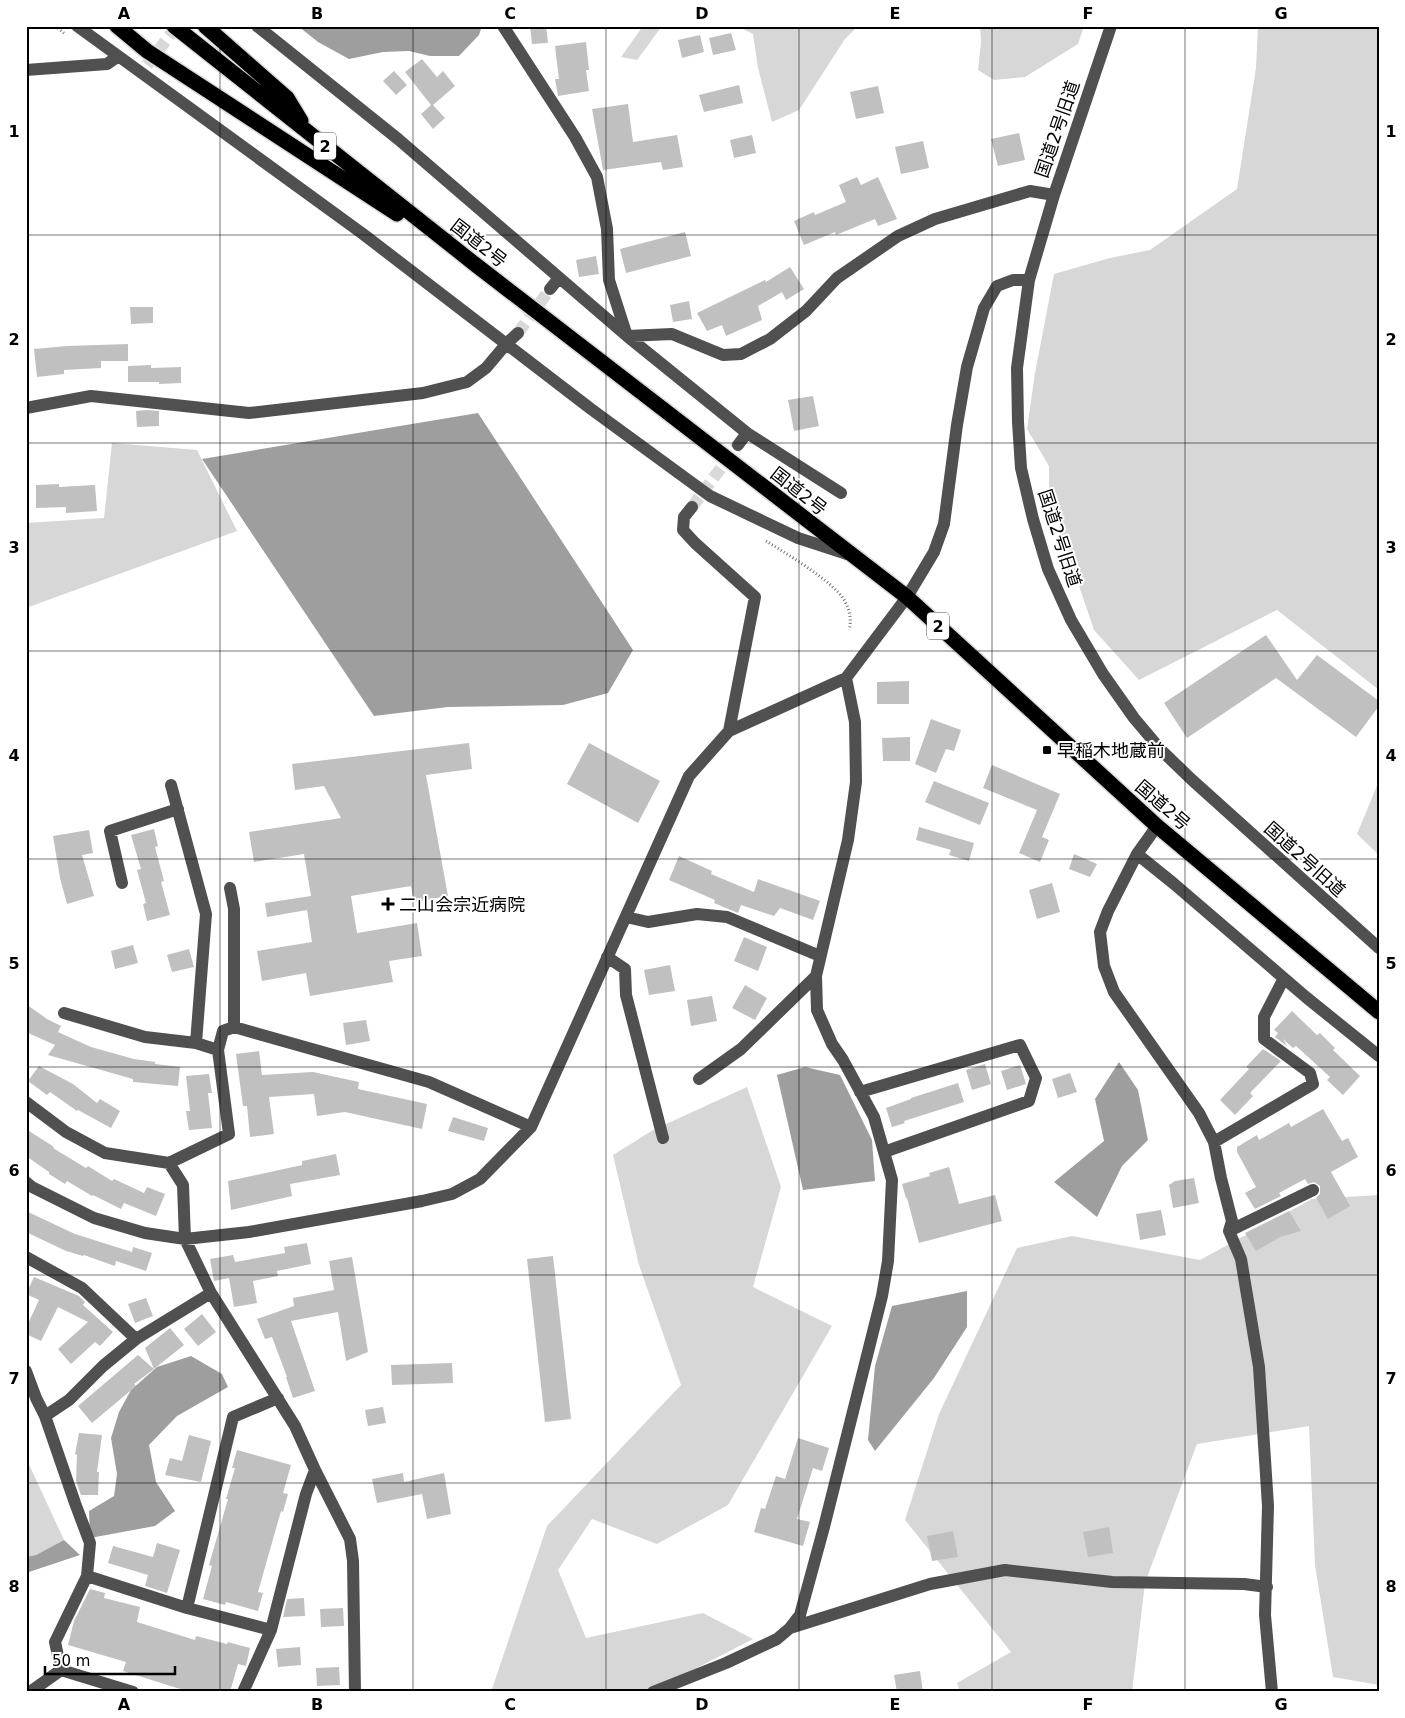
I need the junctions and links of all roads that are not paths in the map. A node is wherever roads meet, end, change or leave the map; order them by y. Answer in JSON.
{"nodes":[{"id":1,"x":77,"y":26,"type":"edge"},
{"id":2,"x":117,"y":26,"type":"edge"},
{"id":3,"x":174,"y":26,"type":"edge"},
{"id":4,"x":205,"y":26,"type":"edge"},
{"id":5,"x":257,"y":26,"type":"edge"},
{"id":6,"x":503,"y":26,"type":"edge"},
{"id":7,"x":1111,"y":26,"type":"edge"},
{"id":8,"x":117,"y":57,"type":"junction"},
{"id":9,"x":26,"y":70,"type":"edge"},
{"id":10,"x":308,"y":133,"type":"junction"},
{"id":11,"x":1054,"y":195,"type":"junction"},
{"id":12,"x":476,"y":265,"type":"junction"},
{"id":13,"x":559,"y":278,"type":"junction"},
{"id":14,"x":1029,"y":280,"type":"junction"},
{"id":15,"x":550,"y":289,"type":"tunnel mouth"},
{"id":16,"x":518,"y":333,"type":"tunnel mouth"},
{"id":17,"x":627,"y":336,"type":"junction"},
{"id":18,"x":507,"y":343,"type":"junction"},
{"id":19,"x":26,"y":408,"type":"edge"},
{"id":20,"x":747,"y":433,"type":"junction"},
{"id":21,"x":738,"y":445,"type":"tunnel mouth"},
{"id":22,"x":841,"y":493,"type":"dead end"},
{"id":23,"x":692,"y":507,"type":"tunnel mouth"},
{"id":24,"x":852,"y":556,"type":"junction"},
{"id":25,"x":907,"y":597,"type":"junction"},
{"id":26,"x":846,"y":678,"type":"junction"},
{"id":27,"x":729,"y":731,"type":"junction"},
{"id":28,"x":171,"y":785,"type":"dead end"},
{"id":29,"x":178,"y":808,"type":"junction"},
{"id":30,"x":1157,"y":826,"type":"junction"},
{"id":31,"x":1137,"y":854,"type":"junction"},
{"id":32,"x":122,"y":884,"type":"dead end"},
{"id":33,"x":230,"y":888,"type":"dead end"},
{"id":34,"x":626,"y":917,"type":"junction"},
{"id":35,"x":1379,"y":948,"type":"edge"},
{"id":36,"x":820,"y":956,"type":"junction"},
{"id":37,"x":608,"y":957,"type":"junction"},
{"id":38,"x":816,"y":976,"type":"junction"},
{"id":39,"x":1284,"y":978,"type":"junction"},
{"id":40,"x":1379,"y":1012,"type":"edge"},
{"id":41,"x":64,"y":1013,"type":"dead end"},
{"id":42,"x":234,"y":1027,"type":"junction"},
{"id":43,"x":196,"y":1043,"type":"junction"},
{"id":44,"x":218,"y":1050,"type":"junction"},
{"id":45,"x":1379,"y":1056,"type":"edge"},
{"id":46,"x":699,"y":1079,"type":"dead end"},
{"id":47,"x":860,"y":1092,"type":"junction"},
{"id":48,"x":26,"y":1102,"type":"edge"},
{"id":49,"x":531,"y":1127,"type":"junction"},
{"id":50,"x":663,"y":1138,"type":"dead end"},
{"id":51,"x":1214,"y":1142,"type":"junction"},
{"id":52,"x":884,"y":1152,"type":"junction"},
{"id":53,"x":169,"y":1163,"type":"junction"},
{"id":54,"x":26,"y":1182,"type":"edge"},
{"id":55,"x":1313,"y":1190,"type":"dead end"},
{"id":56,"x":1229,"y":1231,"type":"junction"},
{"id":57,"x":185,"y":1239,"type":"junction"},
{"id":58,"x":26,"y":1257,"type":"edge"},
{"id":59,"x":211,"y":1293,"type":"junction"},
{"id":60,"x":136,"y":1339,"type":"junction"},
{"id":61,"x":26,"y":1370,"type":"edge"},
{"id":62,"x":278,"y":1398,"type":"junction"},
{"id":63,"x":46,"y":1416,"type":"junction"},
{"id":64,"x":315,"y":1470,"type":"junction"},
{"id":65,"x":87,"y":1576,"type":"junction"},
{"id":66,"x":1267,"y":1587,"type":"junction"},
{"id":67,"x":187,"y":1608,"type":"junction"},
{"id":68,"x":790,"y":1628,"type":"junction"},
{"id":69,"x":271,"y":1630,"type":"junction"},
{"id":70,"x":61,"y":1670,"type":"junction"},
{"id":71,"x":30,"y":1692,"type":"edge"},
{"id":72,"x":132,"y":1692,"type":"edge"},
{"id":73,"x":243,"y":1692,"type":"edge"},
{"id":74,"x":355,"y":1692,"type":"edge"},
{"id":75,"x":653,"y":1692,"type":"edge"},
{"id":76,"x":1272,"y":1692,"type":"edge"}],
"edges":[{"from":1,"to":8,"type":"street"},
{"from":2,"to":12,"type":"highway"},
{"from":3,"to":10,"type":"highway","name":"国道2号","number":"2"},
{"from":4,"to":10,"type":"highway"},
{"from":5,"to":13,"type":"street"},
{"from":6,"to":17,"type":"street"},
{"from":7,"to":11,"type":"street","name":"国道2号旧道"},
{"from":8,"to":9,"type":"street"},
{"from":8,"to":18,"type":"street"},
{"from":10,"to":12,"type":"highway","name":"国道2号","number":"2"},
{"from":11,"to":14,"type":"street","name":"国道2号旧道"},
{"from":11,"to":17,"type":"street"},
{"from":12,"to":24,"type":"highway","name":"国道2号","number":"2"},
{"from":13,"to":15,"type":"street"},
{"from":13,"to":17,"type":"street"},
{"from":14,"to":25,"type":"street"},
{"from":14,"to":35,"type":"street","name":"国道2号旧道"},
{"from":16,"to":18,"type":"street"},
{"from":17,"to":20,"type":"street"},
{"from":18,"to":19,"type":"street"},
{"from":18,"to":24,"type":"street"},
{"from":20,"to":21,"type":"street"},
{"from":20,"to":22,"type":"street"},
{"from":23,"to":27,"type":"street"},
{"from":24,"to":25,"type":"highway","name":"国道2号","number":"2"},
{"from":25,"to":26,"type":"street"},
{"from":25,"to":30,"type":"highway","name":"国道2号","number":"2"},
{"from":26,"to":27,"type":"street"},
{"from":26,"to":36,"type":"street"},
{"from":27,"to":34,"type":"street"},
{"from":28,"to":29,"type":"street"},
{"from":29,"to":32,"type":"street"},
{"from":29,"to":43,"type":"street"},
{"from":30,"to":31,"type":"street"},
{"from":30,"to":40,"type":"highway","name":"国道2号","number":"2"},
{"from":31,"to":39,"type":"street"},
{"from":31,"to":51,"type":"street"},
{"from":33,"to":42,"type":"street"},
{"from":34,"to":36,"type":"street"},
{"from":34,"to":37,"type":"street"},
{"from":36,"to":38,"type":"street"},
{"from":37,"to":49,"type":"street"},
{"from":37,"to":50,"type":"street"},
{"from":38,"to":46,"type":"street"},
{"from":38,"to":47,"type":"street"},
{"from":39,"to":45,"type":"street"},
{"from":39,"to":51,"type":"street"},
{"from":41,"to":43,"type":"street"},
{"from":42,"to":44,"type":"street"},
{"from":42,"to":49,"type":"street"},
{"from":43,"to":44,"type":"street"},
{"from":44,"to":53,"type":"street"},
{"from":47,"to":52,"type":"street"},
{"from":47,"to":52,"type":"street"},
{"from":48,"to":53,"type":"street"},
{"from":49,"to":57,"type":"street"},
{"from":51,"to":56,"type":"street"},
{"from":52,"to":68,"type":"street"},
{"from":53,"to":57,"type":"street"},
{"from":54,"to":57,"type":"street"},
{"from":55,"to":56,"type":"street"},
{"from":56,"to":66,"type":"street"},
{"from":57,"to":59,"type":"street"},
{"from":58,"to":60,"type":"street"},
{"from":59,"to":60,"type":"street"},
{"from":59,"to":62,"type":"street"},
{"from":60,"to":63,"type":"street"},
{"from":61,"to":63,"type":"street"},
{"from":62,"to":64,"type":"street"},
{"from":62,"to":67,"type":"street"},
{"from":63,"to":65,"type":"street"},
{"from":64,"to":69,"type":"street"},
{"from":64,"to":74,"type":"street"},
{"from":65,"to":67,"type":"street"},
{"from":65,"to":70,"type":"street"},
{"from":66,"to":68,"type":"street"},
{"from":66,"to":76,"type":"street"},
{"from":67,"to":69,"type":"street"},
{"from":68,"to":75,"type":"street"},
{"from":69,"to":73,"type":"street"},
{"from":70,"to":71,"type":"street"},
{"from":70,"to":72,"type":"street"}]}
